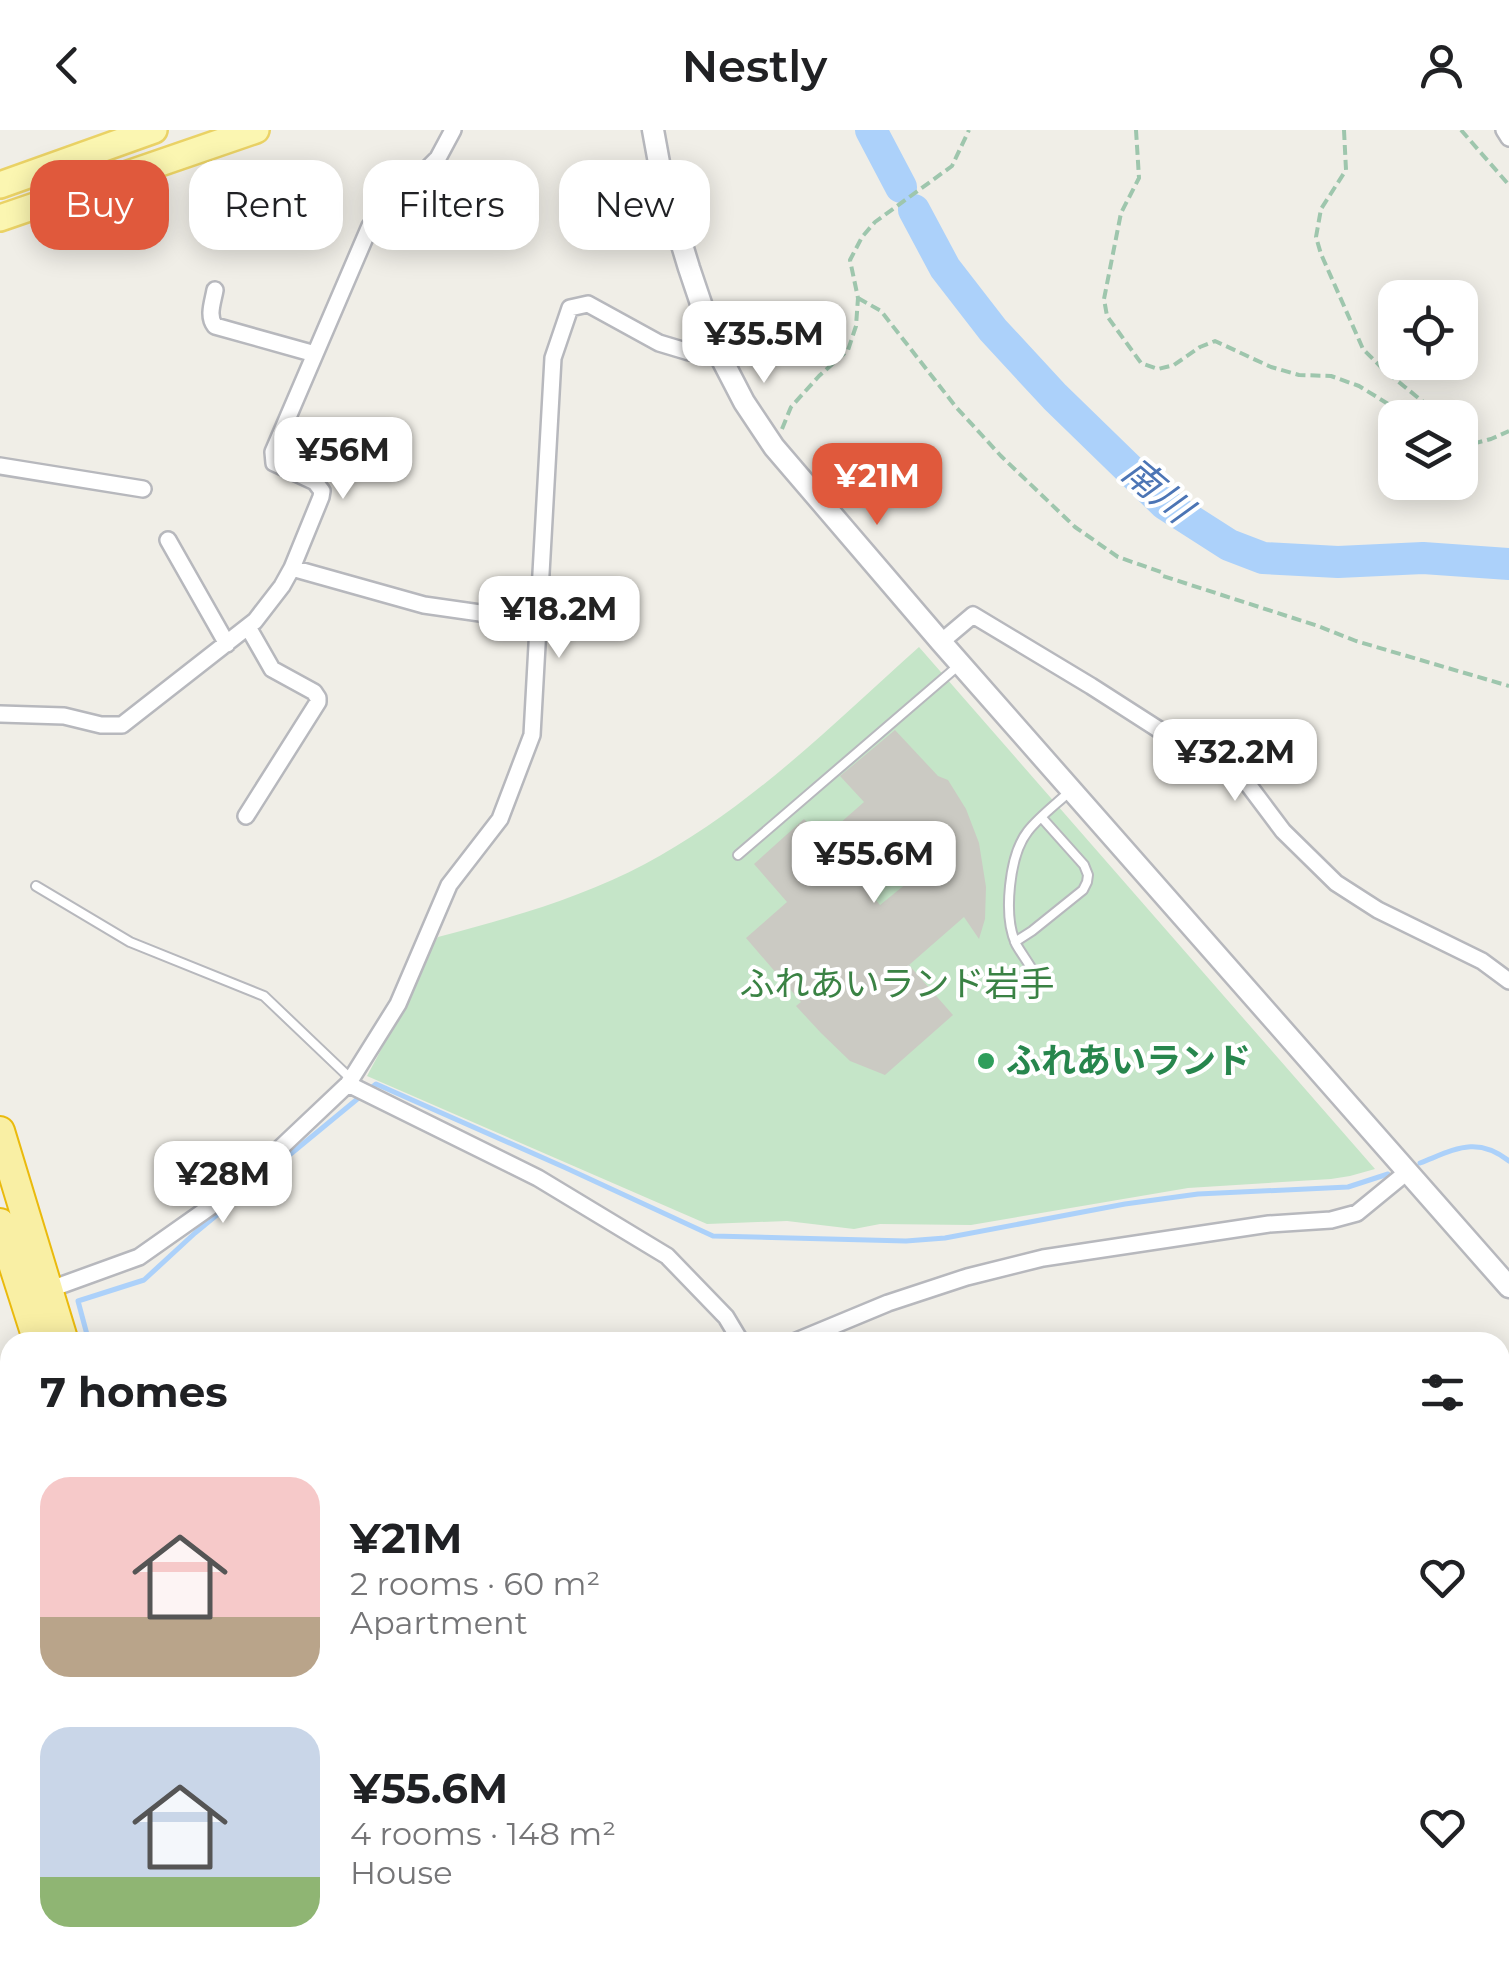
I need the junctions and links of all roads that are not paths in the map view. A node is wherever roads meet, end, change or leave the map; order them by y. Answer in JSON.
{"nodes":[{"id":1,"x":154,"y":130,"type":"edge"},
{"id":2,"x":256,"y":130,"type":"edge"},
{"id":3,"x":452,"y":130,"type":"edge"},
{"id":4,"x":653,"y":130,"type":"edge"},
{"id":5,"x":1504,"y":130,"type":"edge"},
{"id":6,"x":224,"y":135,"type":"edge"},
{"id":7,"x":1509,"y":138,"type":"edge"},
{"id":8,"x":0,"y":185,"type":"edge"},
{"id":9,"x":0,"y":218,"type":"edge"},
{"id":10,"x":216,"y":290,"type":"dead end"},
{"id":11,"x":716,"y":348,"type":"junction"},
{"id":12,"x":314,"y":354,"type":"junction"},
{"id":13,"x":0,"y":466,"type":"edge"},
{"id":14,"x":143,"y":489,"type":"dead end"},
{"id":15,"x":168,"y":540,"type":"dead end"},
{"id":16,"x":292,"y":568,"type":"junction"},
{"id":17,"x":539,"y":611,"type":"junction"},
{"id":18,"x":248,"y":626,"type":"junction"},
{"id":19,"x":941,"y":642,"type":"junction"},
{"id":20,"x":226,"y":644,"type":"junction"},
{"id":21,"x":960,"y":663,"type":"junction"},
{"id":22,"x":0,"y":714,"type":"edge"},
{"id":23,"x":1071,"y":790,"type":"junction"},
{"id":24,"x":246,"y":816,"type":"dead end"},
{"id":25,"x":1042,"y":818,"type":"junction"},
{"id":26,"x":738,"y":855,"type":"dead end"},
{"id":27,"x":36,"y":886,"type":"dead end"},
{"id":28,"x":1015,"y":942,"type":"junction"},
{"id":29,"x":1034,"y":971,"type":"dead end"},
{"id":30,"x":1509,"y":981,"type":"edge"},
{"id":31,"x":351,"y":1083,"type":"junction"},
{"id":32,"x":0,"y":1131,"type":"edge"},
{"id":33,"x":1407,"y":1172,"type":"junction"},
{"id":34,"x":0,"y":1223,"type":"edge"},
{"id":35,"x":1509,"y":1287,"type":"edge"},
{"id":36,"x":48,"y":1290,"type":"junction"},
{"id":37,"x":35,"y":1332,"type":"edge"},
{"id":38,"x":61,"y":1332,"type":"edge"},
{"id":39,"x":735,"y":1332,"type":"edge"},
{"id":40,"x":819,"y":1332,"type":"edge"}],
"edges":[{"from":1,"to":8,"type":"main road"},
{"from":2,"to":6,"type":"main road"},
{"from":3,"to":12,"type":"street"},
{"from":4,"to":11,"type":"street"},
{"from":5,"to":7,"type":"street"},
{"from":6,"to":9,"type":"main road"},
{"from":10,"to":12,"type":"street"},
{"from":11,"to":17,"type":"street"},
{"from":11,"to":19,"type":"street"},
{"from":12,"to":16,"type":"street"},
{"from":13,"to":14,"type":"street"},
{"from":15,"to":20,"type":"street"},
{"from":16,"to":17,"type":"street"},
{"from":16,"to":18,"type":"street"},
{"from":17,"to":31,"type":"street"},
{"from":18,"to":20,"type":"street"},
{"from":18,"to":24,"type":"street"},
{"from":19,"to":21,"type":"street"},
{"from":19,"to":30,"type":"street"},
{"from":20,"to":22,"type":"street"},
{"from":21,"to":23,"type":"street"},
{"from":21,"to":26,"type":"lane"},
{"from":23,"to":25,"type":"lane"},
{"from":23,"to":33,"type":"street"},
{"from":25,"to":28,"type":"lane"},
{"from":25,"to":28,"type":"lane"},
{"from":27,"to":31,"type":"lane"},
{"from":28,"to":29,"type":"lane"},
{"from":31,"to":36,"type":"street"},
{"from":31,"to":39,"type":"street"},
{"from":32,"to":36,"type":"highway"},
{"from":33,"to":35,"type":"street"},
{"from":33,"to":40,"type":"street"},
{"from":34,"to":37,"type":"highway"},
{"from":36,"to":38,"type":"highway"}]}
